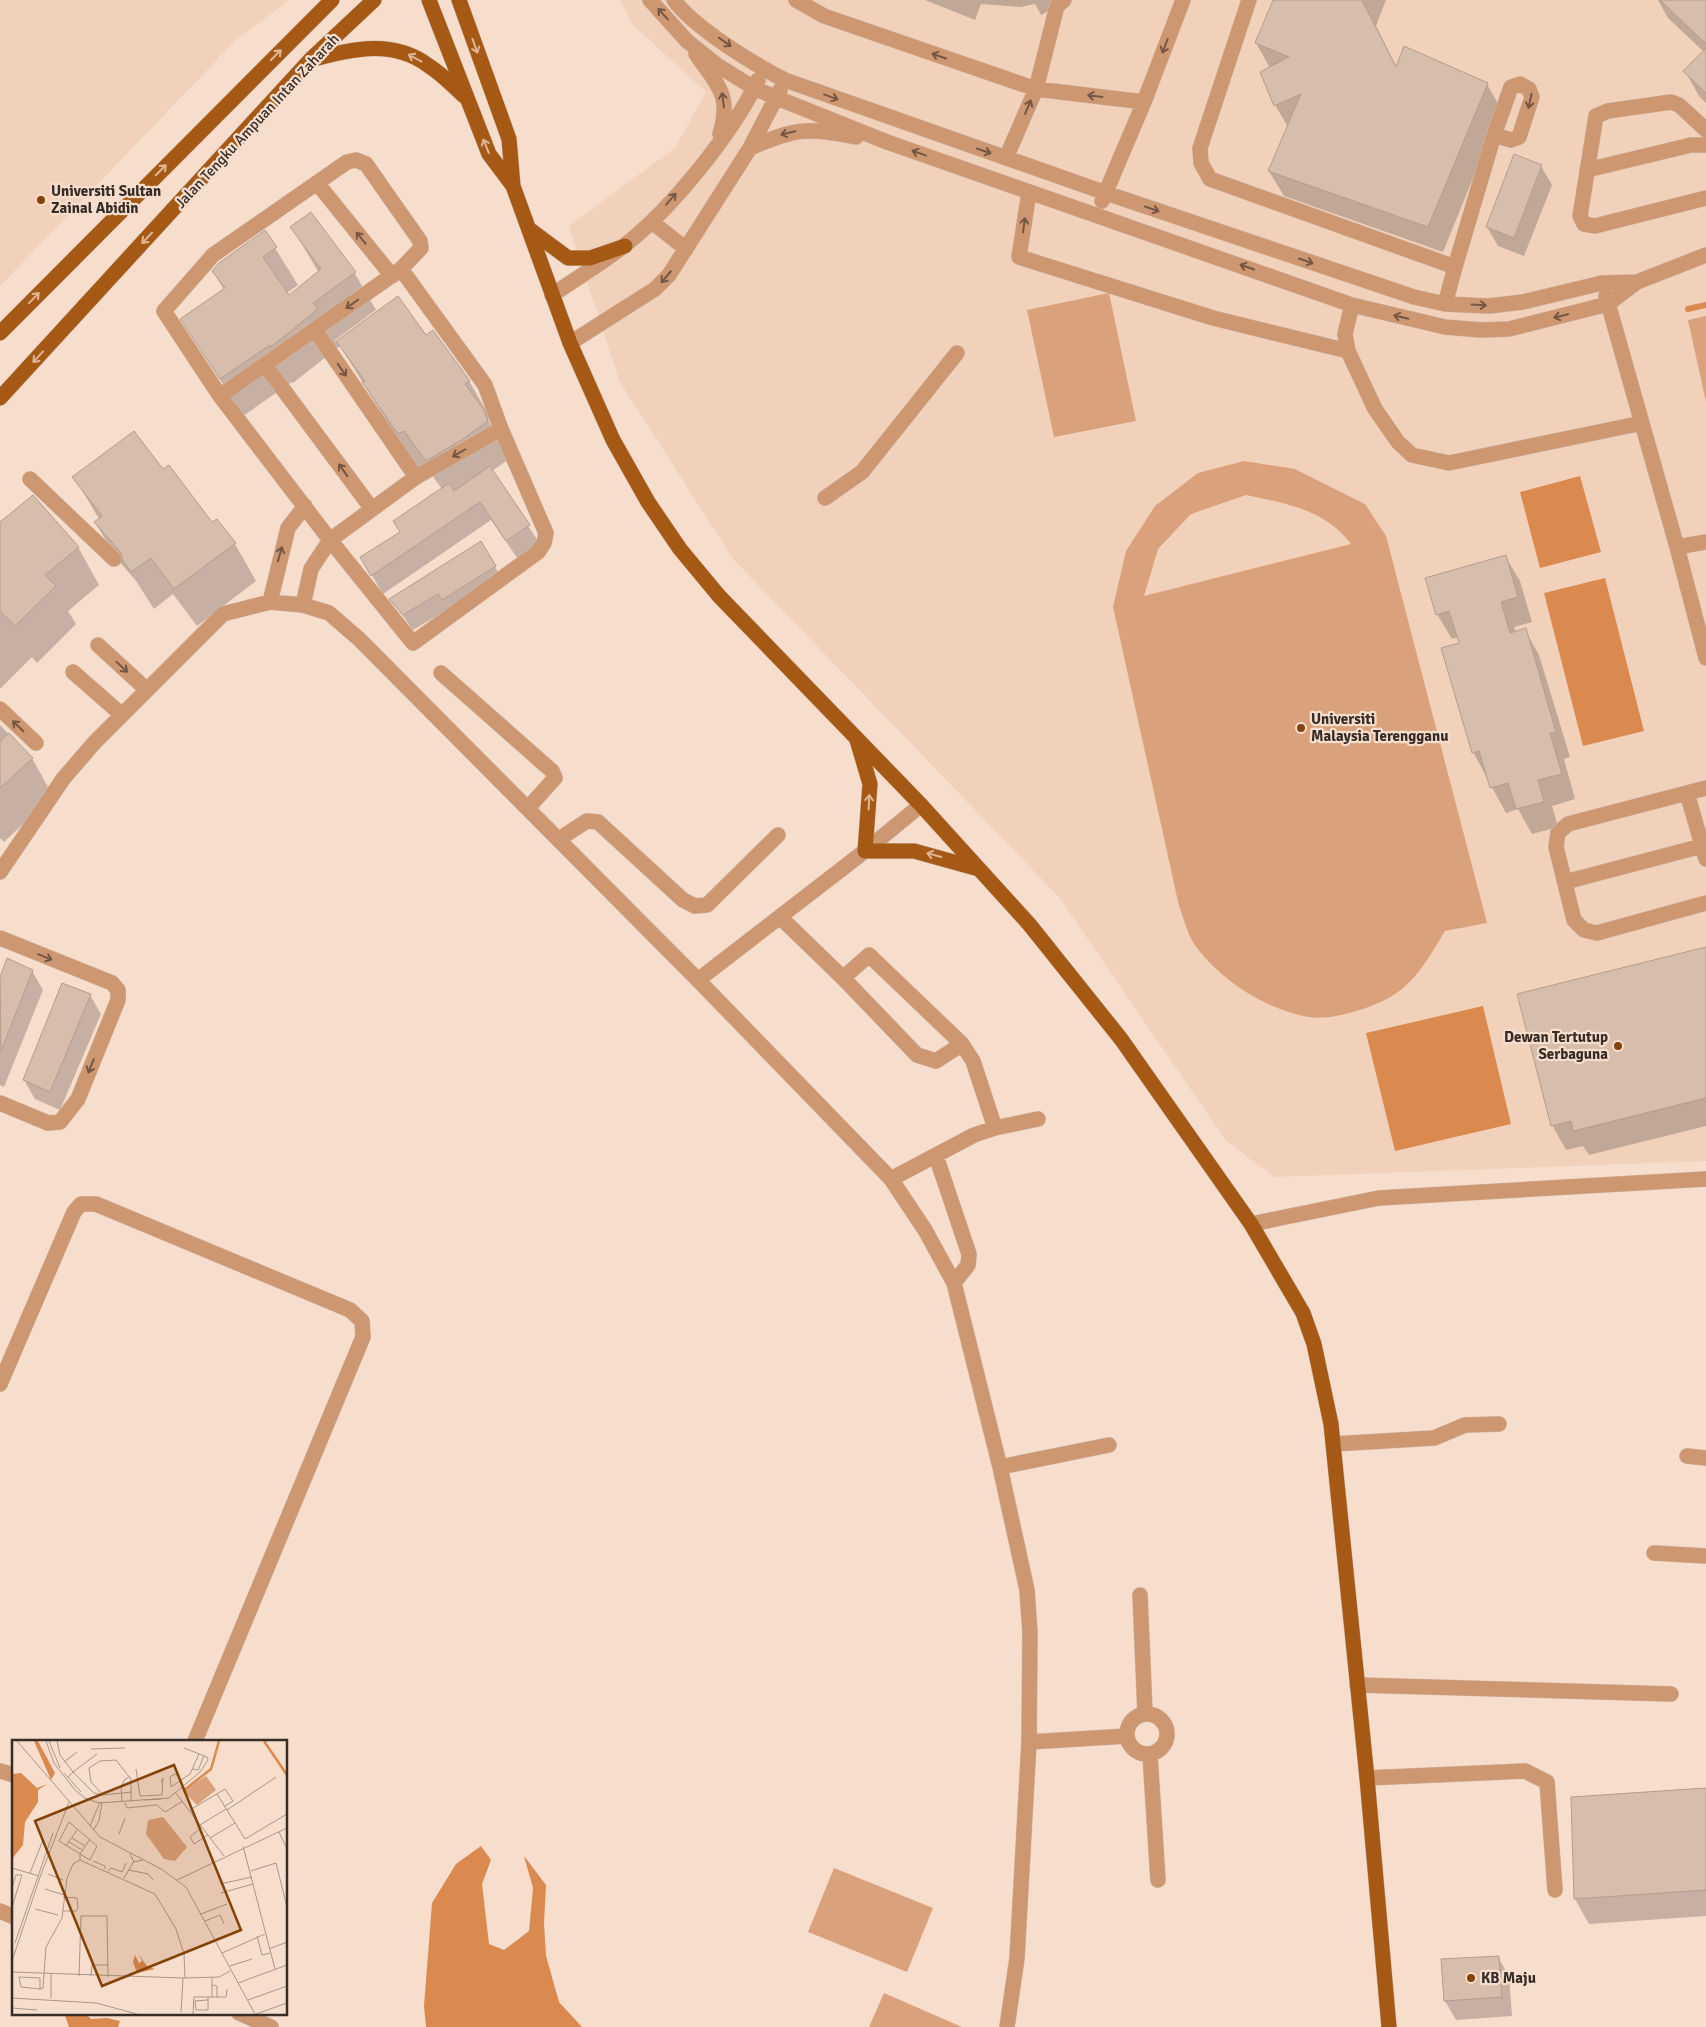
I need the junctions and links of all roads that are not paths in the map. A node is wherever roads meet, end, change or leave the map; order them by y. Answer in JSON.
{"nodes":[{"id":1,"x":332,"y":0,"type":"edge"},
{"id":2,"x":374,"y":0,"type":"edge"},
{"id":3,"x":429,"y":0,"type":"edge"},
{"id":4,"x":459,"y":0,"type":"edge"},
{"id":5,"x":650,"y":0,"type":"edge"},
{"id":6,"x":674,"y":0,"type":"edge"},
{"id":7,"x":796,"y":0,"type":"edge"},
{"id":8,"x":820,"y":0,"type":"edge"},
{"id":9,"x":1064,"y":0,"type":"edge"},
{"id":10,"x":1183,"y":0,"type":"edge"},
{"id":11,"x":1249,"y":0,"type":"edge"},
{"id":12,"x":824,"y":16,"type":"junction"},
{"id":13,"x":687,"y":41,"type":"junction"},
{"id":14,"x":311,"y":59,"type":"junction"},
{"id":15,"x":763,"y":69,"type":"junction"},
{"id":16,"x":785,"y":80,"type":"junction"},
{"id":17,"x":754,"y":88,"type":"junction"},
{"id":18,"x":1036,"y":89,"type":"junction"},
{"id":19,"x":777,"y":98,"type":"junction"},
{"id":20,"x":467,"y":99,"type":"junction"},
{"id":21,"x":1144,"y":102,"type":"junction"},
{"id":22,"x":1706,"y":130,"type":"edge"},
{"id":23,"x":1494,"y":135,"type":"dead end"},
{"id":24,"x":887,"y":142,"type":"junction"},
{"id":25,"x":1706,"y":145,"type":"edge"},
{"id":26,"x":716,"y":147,"type":"junction"},
{"id":27,"x":750,"y":148,"type":"junction"},
{"id":28,"x":1006,"y":158,"type":"junction"},
{"id":29,"x":1587,"y":170,"type":"junction"},
{"id":30,"x":317,"y":183,"type":"junction"},
{"id":31,"x":513,"y":186,"type":"junction"},
{"id":32,"x":1029,"y":192,"type":"junction"},
{"id":33,"x":1106,"y":193,"type":"junction"},
{"id":34,"x":1706,"y":198,"type":"edge"},
{"id":35,"x":1096,"y":214,"type":"junction"},
{"id":36,"x":652,"y":222,"type":"junction"},
{"id":37,"x":529,"y":229,"type":"junction"},
{"id":38,"x":625,"y":246,"type":"junction"},
{"id":39,"x":686,"y":249,"type":"junction"},
{"id":40,"x":1706,"y":255,"type":"edge"},
{"id":41,"x":1455,"y":267,"type":"junction"},
{"id":42,"x":397,"y":272,"type":"junction"},
{"id":43,"x":1637,"y":282,"type":"junction"},
{"id":44,"x":1602,"y":283,"type":"junction"},
{"id":45,"x":552,"y":295,"type":"junction"},
{"id":46,"x":1446,"y":304,"type":"junction"},
{"id":47,"x":1608,"y":304,"type":"junction"},
{"id":48,"x":1352,"y":305,"type":"junction"},
{"id":49,"x":315,"y":330,"type":"junction"},
{"id":50,"x":0,"y":333,"type":"edge"},
{"id":51,"x":570,"y":343,"type":"junction"},
{"id":52,"x":1348,"y":351,"type":"junction"},
{"id":53,"x":957,"y":353,"type":"dead end"},
{"id":54,"x":265,"y":364,"type":"junction"},
{"id":55,"x":220,"y":396,"type":"junction"},
{"id":56,"x":0,"y":398,"type":"edge"},
{"id":57,"x":1642,"y":423,"type":"junction"},
{"id":58,"x":501,"y":429,"type":"junction"},
{"id":59,"x":416,"y":477,"type":"junction"},
{"id":60,"x":30,"y":479,"type":"dead end"},
{"id":61,"x":825,"y":498,"type":"dead end"},
{"id":62,"x":305,"y":506,"type":"junction"},
{"id":63,"x":372,"y":509,"type":"junction"},
{"id":64,"x":330,"y":540,"type":"junction"},
{"id":65,"x":1706,"y":542,"type":"edge"},
{"id":66,"x":1677,"y":547,"type":"junction"},
{"id":67,"x":114,"y":559,"type":"dead end"},
{"id":68,"x":270,"y":602,"type":"junction"},
{"id":69,"x":303,"y":605,"type":"junction"},
{"id":70,"x":98,"y":644,"type":"dead end"},
{"id":71,"x":1706,"y":658,"type":"edge"},
{"id":72,"x":73,"y":672,"type":"dead end"},
{"id":73,"x":441,"y":673,"type":"dead end"},
{"id":74,"x":147,"y":690,"type":"junction"},
{"id":75,"x":0,"y":709,"type":"edge"},
{"id":76,"x":122,"y":715,"type":"junction"},
{"id":77,"x":856,"y":736,"type":"junction"},
{"id":78,"x":36,"y":743,"type":"dead end"},
{"id":79,"x":1706,"y":788,"type":"edge"},
{"id":80,"x":1687,"y":793,"type":"junction"},
{"id":81,"x":921,"y":805,"type":"junction"},
{"id":82,"x":528,"y":808,"type":"junction"},
{"id":83,"x":778,"y":835,"type":"dead end"},
{"id":84,"x":559,"y":839,"type":"junction"},
{"id":85,"x":865,"y":851,"type":"junction"},
{"id":86,"x":1704,"y":852,"type":"edge"},
{"id":87,"x":980,"y":869,"type":"junction"},
{"id":88,"x":0,"y":872,"type":"edge"},
{"id":89,"x":1565,"y":882,"type":"junction"},
{"id":90,"x":1706,"y":903,"type":"edge"},
{"id":91,"x":780,"y":917,"type":"junction"},
{"id":92,"x":0,"y":938,"type":"edge"},
{"id":93,"x":843,"y":978,"type":"junction"},
{"id":94,"x":698,"y":980,"type":"junction"},
{"id":95,"x":962,"y":1044,"type":"junction"},
{"id":96,"x":0,"y":1103,"type":"edge"},
{"id":97,"x":1038,"y":1119,"type":"dead end"},
{"id":98,"x":995,"y":1128,"type":"junction"},
{"id":99,"x":936,"y":1156,"type":"junction"},
{"id":100,"x":891,"y":1179,"type":"junction"},
{"id":101,"x":1706,"y":1179,"type":"edge"},
{"id":102,"x":1251,"y":1224,"type":"junction"},
{"id":103,"x":954,"y":1283,"type":"junction"},
{"id":104,"x":0,"y":1384,"type":"edge"},
{"id":105,"x":1499,"y":1424,"type":"dead end"},
{"id":106,"x":1333,"y":1444,"type":"junction"},
{"id":107,"x":1109,"y":1445,"type":"dead end"},
{"id":108,"x":1688,"y":1456,"type":"dead end"},
{"id":109,"x":1706,"y":1458,"type":"edge"},
{"id":110,"x":1000,"y":1466,"type":"junction"},
{"id":111,"x":1654,"y":1553,"type":"dead end"},
{"id":112,"x":1706,"y":1556,"type":"edge"},
{"id":113,"x":1140,"y":1596,"type":"dead end"},
{"id":114,"x":1357,"y":1685,"type":"junction"},
{"id":115,"x":1671,"y":1694,"type":"dead end"},
{"id":116,"x":1145,"y":1713,"type":"junction"},
{"id":117,"x":1127,"y":1736,"type":"junction"},
{"id":118,"x":196,"y":1740,"type":"edge"},
{"id":119,"x":1029,"y":1742,"type":"junction"},
{"id":120,"x":1150,"y":1755,"type":"junction"},
{"id":121,"x":1368,"y":1778,"type":"junction"},
{"id":122,"x":1158,"y":1880,"type":"dead end"},
{"id":123,"x":1555,"y":1890,"type":"dead end"},
{"id":124,"x":0,"y":1911,"type":"edge"},
{"id":125,"x":12,"y":1916,"type":"edge"},
{"id":126,"x":241,"y":2014,"type":"edge"},
{"id":127,"x":271,"y":2027,"type":"edge"},
{"id":128,"x":1007,"y":2027,"type":"edge"},
{"id":129,"x":1389,"y":2027,"type":"edge"}],
"edges":[{"from":50,"to":1,"type":"main road","name":"Jalan Tengku Ampuan Intan Zaharah","one_way":true},
{"from":2,"to":14,"type":"main road","name":"Jalan Tengku Ampuan Intan Zaharah"},
{"from":3,"to":20,"type":"main road"},
{"from":4,"to":31,"type":"main road","one_way":true},
{"from":13,"to":5,"type":"street","one_way":true},
{"from":6,"to":15,"type":"street","one_way":true},
{"from":7,"to":12,"type":"street"},
{"from":8,"to":12,"type":"street"},
{"from":9,"to":18,"type":"street"},
{"from":10,"to":21,"type":"street","one_way":true},
{"from":11,"to":41,"type":"street"},
{"from":18,"to":12,"type":"street","one_way":true},
{"from":13,"to":17,"type":"street"},
{"from":26,"to":13,"type":"street","one_way":true},
{"from":20,"to":14,"type":"main road","one_way":true},
{"from":14,"to":56,"type":"main road","name":"Jalan Tengku Ampuan Intan Zaharah","one_way":true},
{"from":15,"to":16,"type":"street"},
{"from":15,"to":17,"type":"street"},
{"from":16,"to":19,"type":"street"},
{"from":16,"to":28,"type":"street","one_way":true},
{"from":17,"to":19,"type":"street"},
{"from":17,"to":26,"type":"street"},
{"from":21,"to":18,"type":"street","one_way":true},
{"from":28,"to":18,"type":"street","one_way":true},
{"from":19,"to":24,"type":"street"},
{"from":19,"to":27,"type":"street"},
{"from":31,"to":20,"type":"main road","one_way":true},
{"from":21,"to":33,"type":"street"},
{"from":22,"to":29,"type":"street"},
{"from":23,"to":41,"type":"street"},
{"from":24,"to":27,"type":"street","one_way":true},
{"from":32,"to":24,"type":"street","one_way":true},
{"from":25,"to":29,"type":"street"},
{"from":36,"to":26,"type":"street","one_way":true},
{"from":27,"to":39,"type":"street"},
{"from":28,"to":33,"type":"street"},
{"from":29,"to":34,"type":"street"},
{"from":42,"to":30,"type":"street","one_way":true},
{"from":30,"to":42,"type":"street"},
{"from":30,"to":55,"type":"street"},
{"from":31,"to":37,"type":"main road"},
{"from":32,"to":35,"type":"street"},
{"from":52,"to":32,"type":"street","one_way":true},
{"from":33,"to":35,"type":"street"},
{"from":33,"to":46,"type":"street","one_way":true},
{"from":48,"to":35,"type":"street","one_way":true},
{"from":36,"to":38,"type":"street"},
{"from":36,"to":39,"type":"street"},
{"from":37,"to":38,"type":"main road"},
{"from":37,"to":45,"type":"main road"},
{"from":38,"to":45,"type":"street"},
{"from":39,"to":51,"type":"street","one_way":true},
{"from":40,"to":43,"type":"street"},
{"from":41,"to":46,"type":"street"},
{"from":42,"to":49,"type":"street","one_way":true},
{"from":42,"to":58,"type":"street"},
{"from":43,"to":44,"type":"street"},
{"from":43,"to":47,"type":"street"},
{"from":46,"to":44,"type":"street","one_way":true},
{"from":44,"to":47,"type":"street"},
{"from":45,"to":51,"type":"main road"},
{"from":47,"to":48,"type":"street","one_way":true},
{"from":47,"to":57,"type":"street"},
{"from":48,"to":52,"type":"street"},
{"from":49,"to":54,"type":"street"},
{"from":49,"to":59,"type":"street","one_way":true},
{"from":51,"to":77,"type":"main road"},
{"from":52,"to":57,"type":"street"},
{"from":53,"to":61,"type":"street"},
{"from":54,"to":55,"type":"street"},
{"from":63,"to":54,"type":"street","one_way":true},
{"from":55,"to":62,"type":"street"},
{"from":57,"to":66,"type":"street"},
{"from":58,"to":59,"type":"street","one_way":true},
{"from":58,"to":64,"type":"street"},
{"from":59,"to":63,"type":"street"},
{"from":60,"to":67,"type":"street"},
{"from":62,"to":64,"type":"street"},
{"from":68,"to":62,"type":"street","one_way":true},
{"from":63,"to":64,"type":"street"},
{"from":64,"to":69,"type":"street"},
{"from":65,"to":66,"type":"street"},
{"from":66,"to":71,"type":"street"},
{"from":68,"to":69,"type":"street"},
{"from":68,"to":74,"type":"street"},
{"from":69,"to":82,"type":"street"},
{"from":70,"to":74,"type":"street","one_way":true},
{"from":72,"to":76,"type":"street"},
{"from":73,"to":82,"type":"street"},
{"from":74,"to":76,"type":"street"},
{"from":78,"to":75,"type":"street","one_way":true},
{"from":76,"to":88,"type":"street"},
{"from":77,"to":81,"type":"main road"},
{"from":85,"to":77,"type":"main road","one_way":true},
{"from":79,"to":80,"type":"street"},
{"from":80,"to":86,"type":"street"},
{"from":80,"to":89,"type":"street"},
{"from":81,"to":85,"type":"street"},
{"from":81,"to":87,"type":"main road"},
{"from":82,"to":84,"type":"street"},
{"from":83,"to":84,"type":"street"},
{"from":84,"to":94,"type":"street"},
{"from":87,"to":85,"type":"main road","one_way":true},
{"from":85,"to":91,"type":"street"},
{"from":86,"to":89,"type":"street"},
{"from":87,"to":102,"type":"main road"},
{"from":89,"to":90,"type":"street"},
{"from":91,"to":93,"type":"street"},
{"from":91,"to":94,"type":"street"},
{"from":92,"to":96,"type":"street","one_way":true},
{"from":93,"to":95,"type":"street"},
{"from":93,"to":95,"type":"street"},
{"from":94,"to":100,"type":"street"},
{"from":95,"to":98,"type":"street"},
{"from":97,"to":98,"type":"street"},
{"from":98,"to":99,"type":"street"},
{"from":99,"to":100,"type":"street"},
{"from":99,"to":103,"type":"street"},
{"from":100,"to":103,"type":"street"},
{"from":101,"to":102,"type":"street"},
{"from":102,"to":106,"type":"main road"},
{"from":103,"to":110,"type":"street"},
{"from":104,"to":118,"type":"street"},
{"from":105,"to":106,"type":"street"},
{"from":106,"to":114,"type":"main road"},
{"from":107,"to":110,"type":"street"},
{"from":108,"to":109,"type":"street"},
{"from":110,"to":119,"type":"street"},
{"from":111,"to":112,"type":"street"},
{"from":113,"to":116,"type":"street"},
{"from":114,"to":115,"type":"street"},
{"from":114,"to":121,"type":"main road"},
{"from":116,"to":117,"type":"street"},
{"from":116,"to":120,"type":"street"},
{"from":117,"to":119,"type":"street"},
{"from":117,"to":120,"type":"street"},
{"from":119,"to":128,"type":"street"},
{"from":120,"to":122,"type":"street"},
{"from":121,"to":123,"type":"street"},
{"from":121,"to":129,"type":"main road"},
{"from":124,"to":125,"type":"street"},
{"from":126,"to":127,"type":"street"}]}
